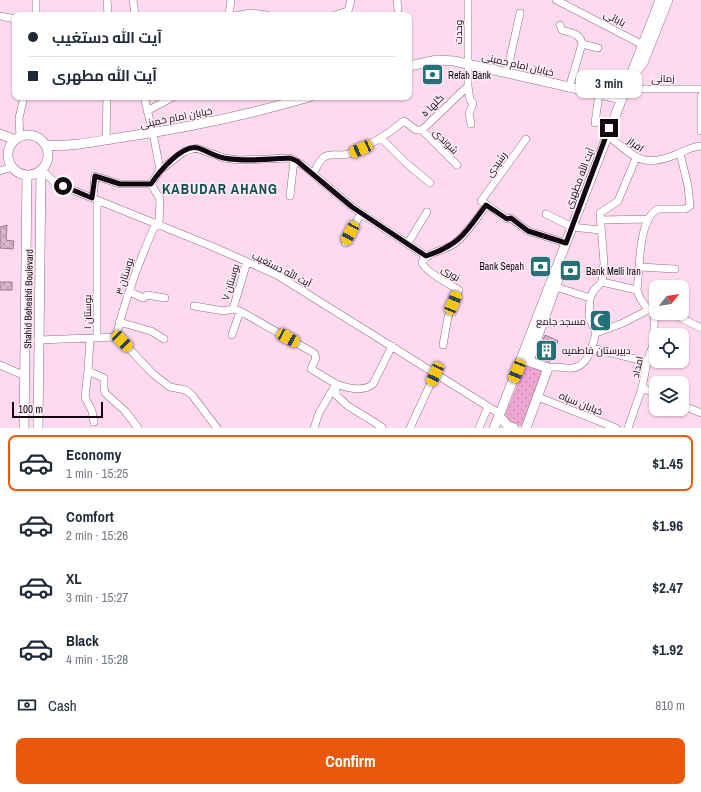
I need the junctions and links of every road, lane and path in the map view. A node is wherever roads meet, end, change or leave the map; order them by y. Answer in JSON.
{"nodes":[{"id":1,"x":36,"y":0,"type":"edge"},
{"id":2,"x":107,"y":0,"type":"edge"},
{"id":3,"x":133,"y":0,"type":"edge"},
{"id":4,"x":231,"y":0,"type":"edge"},
{"id":5,"x":351,"y":0,"type":"edge"},
{"id":6,"x":397,"y":0,"type":"edge"},
{"id":7,"x":468,"y":0,"type":"edge"},
{"id":8,"x":556,"y":0,"type":"edge"},
{"id":9,"x":660,"y":0,"type":"edge"},
{"id":10,"x":668,"y":0,"type":"edge"},
{"id":11,"x":398,"y":9,"type":"dead end"},
{"id":12,"x":36,"y":12,"type":"edge"},
{"id":13,"x":108,"y":12,"type":"edge"},
{"id":14,"x":135,"y":12,"type":"edge"},
{"id":15,"x":229,"y":12,"type":"edge"},
{"id":16,"x":345,"y":12,"type":"edge"},
{"id":17,"x":520,"y":13,"type":"dead end"},
{"id":18,"x":0,"y":16,"type":"edge"},
{"id":19,"x":12,"y":18,"type":"edge"},
{"id":20,"x":560,"y":26,"type":"dead end"},
{"id":21,"x":582,"y":44,"type":"junction"},
{"id":22,"x":643,"y":44,"type":"junction"},
{"id":23,"x":598,"y":48,"type":"dead end"},
{"id":24,"x":469,"y":64,"type":"junction"},
{"id":25,"x":412,"y":65,"type":"edge"},
{"id":26,"x":507,"y":72,"type":"junction"},
{"id":27,"x":630,"y":77,"type":"junction"},
{"id":28,"x":468,"y":86,"type":"junction"},
{"id":29,"x":569,"y":88,"type":"junction"},
{"id":30,"x":701,"y":88,"type":"edge"},
{"id":31,"x":626,"y":89,"type":"junction"},
{"id":32,"x":599,"y":94,"type":"junction"},
{"id":33,"x":701,"y":96,"type":"edge"},
{"id":34,"x":622,"y":99,"type":"junction"},
{"id":35,"x":23,"y":100,"type":"edge"},
{"id":36,"x":107,"y":100,"type":"edge"},
{"id":37,"x":145,"y":100,"type":"edge"},
{"id":38,"x":167,"y":100,"type":"edge"},
{"id":39,"x":299,"y":100,"type":"edge"},
{"id":40,"x":147,"y":111,"type":"junction"},
{"id":41,"x":595,"y":123,"type":"dead end"},
{"id":42,"x":471,"y":124,"type":"dead end"},
{"id":43,"x":422,"y":130,"type":"junction"},
{"id":44,"x":701,"y":131,"type":"edge"},
{"id":45,"x":153,"y":133,"type":"junction"},
{"id":46,"x":0,"y":134,"type":"edge"},
{"id":47,"x":607,"y":135,"type":"junction"},
{"id":48,"x":17,"y":138,"type":"junction"},
{"id":49,"x":382,"y":139,"type":"junction"},
{"id":50,"x":526,"y":139,"type":"dead end"},
{"id":51,"x":106,"y":140,"type":"junction"},
{"id":52,"x":46,"y":145,"type":"junction"},
{"id":53,"x":0,"y":146,"type":"edge"},
{"id":54,"x":701,"y":146,"type":"edge"},
{"id":55,"x":8,"y":151,"type":"junction"},
{"id":56,"x":680,"y":153,"type":"junction"},
{"id":57,"x":636,"y":158,"type":"junction"},
{"id":58,"x":294,"y":160,"type":"junction"},
{"id":59,"x":457,"y":165,"type":"dead end"},
{"id":60,"x":12,"y":167,"type":"junction"},
{"id":61,"x":160,"y":170,"type":"junction"},
{"id":62,"x":0,"y":171,"type":"edge"},
{"id":63,"x":41,"y":171,"type":"junction"},
{"id":64,"x":312,"y":172,"type":"junction"},
{"id":65,"x":27,"y":175,"type":"junction"},
{"id":66,"x":430,"y":183,"type":"dead end"},
{"id":67,"x":151,"y":184,"type":"junction"},
{"id":68,"x":290,"y":196,"type":"dead end"},
{"id":69,"x":95,"y":199,"type":"junction"},
{"id":70,"x":484,"y":203,"type":"junction"},
{"id":71,"x":427,"y":212,"type":"dead end"},
{"id":72,"x":361,"y":213,"type":"junction"},
{"id":73,"x":546,"y":214,"type":"dead end"},
{"id":74,"x":647,"y":219,"type":"junction"},
{"id":75,"x":600,"y":220,"type":"junction"},
{"id":76,"x":157,"y":223,"type":"junction"},
{"id":77,"x":572,"y":226,"type":"junction"},
{"id":78,"x":600,"y":230,"type":"junction"},
{"id":79,"x":345,"y":243,"type":"dead end"},
{"id":80,"x":566,"y":243,"type":"junction"},
{"id":81,"x":408,"y":244,"type":"junction"},
{"id":82,"x":426,"y":256,"type":"junction"},
{"id":83,"x":247,"y":262,"type":"junction"},
{"id":84,"x":640,"y":267,"type":"junction"},
{"id":85,"x":675,"y":268,"type":"dead end"},
{"id":86,"x":602,"y":282,"type":"junction"},
{"id":87,"x":26,"y":287,"type":"junction"},
{"id":88,"x":556,"y":287,"type":"junction"},
{"id":89,"x":39,"y":288,"type":"junction"},
{"id":90,"x":637,"y":290,"type":"junction"},
{"id":91,"x":130,"y":292,"type":"junction"},
{"id":92,"x":165,"y":298,"type":"dead end"},
{"id":93,"x":590,"y":298,"type":"junction"},
{"id":94,"x":194,"y":306,"type":"dead end"},
{"id":95,"x":649,"y":306,"type":"edge"},
{"id":96,"x":233,"y":309,"type":"junction"},
{"id":97,"x":240,"y":311,"type":"junction"},
{"id":98,"x":649,"y":311,"type":"edge"},
{"id":99,"x":653,"y":320,"type":"edge"},
{"id":100,"x":685,"y":320,"type":"edge"},
{"id":101,"x":119,"y":322,"type":"junction"},
{"id":102,"x":701,"y":328,"type":"edge"},
{"id":103,"x":596,"y":333,"type":"junction"},
{"id":104,"x":232,"y":335,"type":"dead end"},
{"id":105,"x":116,"y":337,"type":"junction"},
{"id":106,"x":94,"y":339,"type":"junction"},
{"id":107,"x":164,"y":339,"type":"dead end"},
{"id":108,"x":38,"y":340,"type":"junction"},
{"id":109,"x":392,"y":346,"type":"junction"},
{"id":110,"x":442,"y":346,"type":"dead end"},
{"id":111,"x":592,"y":348,"type":"junction"},
{"id":112,"x":526,"y":360,"type":"junction"},
{"id":113,"x":647,"y":362,"type":"junction"},
{"id":114,"x":0,"y":365,"type":"edge"},
{"id":115,"x":548,"y":368,"type":"junction"},
{"id":116,"x":88,"y":371,"type":"junction"},
{"id":117,"x":435,"y":374,"type":"junction"},
{"id":118,"x":26,"y":376,"type":"junction"},
{"id":119,"x":336,"y":384,"type":"junction"},
{"id":120,"x":642,"y":388,"type":"junction"},
{"id":121,"x":649,"y":391,"type":"edge"},
{"id":122,"x":538,"y":397,"type":"junction"},
{"id":123,"x":488,"y":407,"type":"junction"},
{"id":124,"x":689,"y":407,"type":"edge"},
{"id":125,"x":701,"y":413,"type":"edge"},
{"id":126,"x":500,"y":415,"type":"junction"},
{"id":127,"x":94,"y":422,"type":"dead end"},
{"id":128,"x":382,"y":427,"type":"dead end"},
{"id":129,"x":509,"y":427,"type":"edge"},
{"id":130,"x":24,"y":428,"type":"edge"},
{"id":131,"x":38,"y":428,"type":"edge"},
{"id":132,"x":138,"y":428,"type":"edge"},
{"id":133,"x":217,"y":428,"type":"edge"},
{"id":134,"x":314,"y":428,"type":"edge"},
{"id":135,"x":410,"y":428,"type":"edge"},
{"id":136,"x":479,"y":428,"type":"edge"},
{"id":137,"x":494,"y":428,"type":"edge"},
{"id":138,"x":526,"y":428,"type":"edge"},
{"id":139,"x":616,"y":428,"type":"edge"},
{"id":140,"x":628,"y":428,"type":"edge"}],
"edges":[{"from":1,"to":12,"type":"street"},
{"from":2,"to":13,"type":"street"},
{"from":3,"to":14,"type":"street"},
{"from":4,"to":15,"type":"street"},
{"from":5,"to":16,"type":"street"},
{"from":6,"to":11,"type":"street"},
{"from":7,"to":24,"type":"street","name":"وحدت"},
{"from":8,"to":22,"type":"street","name":"بابائی"},
{"from":9,"to":22,"type":"main road","name":"آیت الله مطهری"},
{"from":10,"to":27,"type":"main road","name":"آیت الله مطهری"},
{"from":17,"to":26,"type":"street"},
{"from":18,"to":19,"type":"street"},
{"from":20,"to":21,"type":"street"},
{"from":21,"to":23,"type":"street"},
{"from":21,"to":29,"type":"street"},
{"from":22,"to":27,"type":"main road","name":"آیت الله مطهری"},
{"from":24,"to":25,"type":"main road","name":"خیابان امام خمینی"},
{"from":24,"to":26,"type":"main road","name":"خیابان امام خمینی"},
{"from":24,"to":28,"type":"street"},
{"from":26,"to":29,"type":"main road","name":"خیابان امام خمینی"},
{"from":27,"to":31,"type":"main road","name":"آیت الله مطهری"},
{"from":28,"to":42,"type":"street"},
{"from":28,"to":43,"type":"street","name":"گلها ۵"},
{"from":29,"to":32,"type":"main road","name":"خیابان امام خمینی"},
{"from":30,"to":31,"type":"street","name":"زمانی"},
{"from":31,"to":34,"type":"main road","name":"آیت الله مطهری"},
{"from":32,"to":34,"type":"main road","name":"خیابان امام خمینی"},
{"from":32,"to":41,"type":"street"},
{"from":33,"to":44,"type":"street"},
{"from":34,"to":47,"type":"main road","name":"آیت الله مطهری"},
{"from":35,"to":48,"type":"street"},
{"from":36,"to":51,"type":"street"},
{"from":37,"to":40,"type":"street"},
{"from":38,"to":40,"type":"street"},
{"from":39,"to":45,"type":"main road","name":"خیابان امام خمینی"},
{"from":40,"to":45,"type":"street"},
{"from":43,"to":49,"type":"street","name":"گلها ۵"},
{"from":43,"to":59,"type":"street","name":"شوندی"},
{"from":45,"to":51,"type":"main road","name":"خیابان امام خمینی"},
{"from":45,"to":61,"type":"street"},
{"from":46,"to":48,"type":"main road"},
{"from":47,"to":57,"type":"street","name":"افراز"},
{"from":47,"to":77,"type":"main road","name":"آیت الله مطهری"},
{"from":48,"to":52,"type":"main road"},
{"from":48,"to":55,"type":"main road"},
{"from":49,"to":64,"type":"street","name":"گلها ۵"},
{"from":49,"to":66,"type":"street"},
{"from":50,"to":70,"type":"street","name":"رشیدی"},
{"from":51,"to":52,"type":"main road","name":"خیابان امام خمینی"},
{"from":52,"to":63,"type":"main road"},
{"from":53,"to":55,"type":"main road"},
{"from":54,"to":56,"type":"street","name":"افراز"},
{"from":55,"to":60,"type":"main road"},
{"from":56,"to":57,"type":"street","name":"افراز"},
{"from":56,"to":74,"type":"street"},
{"from":57,"to":75,"type":"street"},
{"from":58,"to":61,"type":"street"},
{"from":58,"to":64,"type":"street"},
{"from":58,"to":68,"type":"street"},
{"from":60,"to":62,"type":"street"},
{"from":60,"to":65,"type":"main road"},
{"from":61,"to":67,"type":"street"},
{"from":63,"to":65,"type":"main road"},
{"from":63,"to":69,"type":"street","name":"آیت الله دستغیب"},
{"from":63,"to":89,"type":"main road","name":"Shahid Beheshti Boulevard"},
{"from":64,"to":72,"type":"street"},
{"from":65,"to":87,"type":"main road","name":"Shahid Beheshti Boulevard"},
{"from":67,"to":69,"type":"street","name":"بوستان ۱"},
{"from":67,"to":76,"type":"street","name":"بوستان ۳"},
{"from":69,"to":76,"type":"street","name":"آیت الله دستغیب"},
{"from":69,"to":106,"type":"street","name":"بوستان ۱"},
{"from":70,"to":80,"type":"street"},
{"from":70,"to":82,"type":"street","name":"نوری"},
{"from":71,"to":81,"type":"street"},
{"from":72,"to":79,"type":"street"},
{"from":72,"to":81,"type":"street"},
{"from":73,"to":77,"type":"street"},
{"from":74,"to":75,"type":"street"},
{"from":74,"to":84,"type":"street"},
{"from":75,"to":78,"type":"street"},
{"from":76,"to":83,"type":"street","name":"آیت الله دستغیب"},
{"from":76,"to":91,"type":"street","name":"بوستان ۳"},
{"from":77,"to":78,"type":"street"},
{"from":77,"to":80,"type":"main road","name":"آیت الله مطهری"},
{"from":78,"to":86,"type":"street"},
{"from":80,"to":88,"type":"main road","name":"آیت الله مطهری"},
{"from":80,"to":112,"type":"main road","name":"آیت الله مطهری"},
{"from":81,"to":82,"type":"street"},
{"from":82,"to":110,"type":"street","name":"نوری"},
{"from":83,"to":96,"type":"street","name":"بوستان ۷"},
{"from":83,"to":109,"type":"street","name":"آیت الله دستغیب"},
{"from":84,"to":85,"type":"street"},
{"from":84,"to":90,"type":"street"},
{"from":86,"to":90,"type":"street"},
{"from":86,"to":93,"type":"street"},
{"from":87,"to":89,"type":"main road"},
{"from":87,"to":118,"type":"main road","name":"Shahid Beheshti Boulevard"},
{"from":88,"to":93,"type":"street"},
{"from":88,"to":112,"type":"main road","name":"آیت الله مطهری"},
{"from":89,"to":108,"type":"main road","name":"Shahid Beheshti Boulevard"},
{"from":90,"to":95,"type":"street"},
{"from":91,"to":92,"type":"street"},
{"from":91,"to":101,"type":"street","name":"بوستان ۳"},
{"from":93,"to":103,"type":"street"},
{"from":94,"to":96,"type":"street"},
{"from":96,"to":97,"type":"street"},
{"from":97,"to":104,"type":"street"},
{"from":97,"to":119,"type":"street"},
{"from":98,"to":103,"type":"street"},
{"from":99,"to":113,"type":"street","name":"امداد"},
{"from":100,"to":102,"type":"street"},
{"from":101,"to":105,"type":"street","name":"بوستان ۳"},
{"from":101,"to":107,"type":"street"},
{"from":103,"to":111,"type":"street"},
{"from":105,"to":106,"type":"street","name":"بوستان ۱"},
{"from":105,"to":133,"type":"street"},
{"from":106,"to":108,"type":"street"},
{"from":106,"to":116,"type":"street"},
{"from":108,"to":131,"type":"main road","name":"Shahid Beheshti Boulevard"},
{"from":109,"to":117,"type":"street","name":"آیت الله دستغیب"},
{"from":109,"to":119,"type":"street"},
{"from":111,"to":113,"type":"street"},
{"from":111,"to":115,"type":"street"},
{"from":112,"to":115,"type":"main road"},
{"from":112,"to":126,"type":"main road"},
{"from":113,"to":120,"type":"street","name":"امداد"},
{"from":114,"to":118,"type":"street"},
{"from":115,"to":122,"type":"main road"},
{"from":116,"to":127,"type":"street"},
{"from":116,"to":132,"type":"street"},
{"from":117,"to":123,"type":"street","name":"آیت الله دستغیب"},
{"from":117,"to":135,"type":"street"},
{"from":118,"to":130,"type":"main road","name":"Shahid Beheshti Boulevard"},
{"from":119,"to":128,"type":"street"},
{"from":119,"to":134,"type":"street"},
{"from":120,"to":121,"type":"street"},
{"from":120,"to":140,"type":"street","name":"امداد"},
{"from":122,"to":138,"type":"main road"},
{"from":122,"to":139,"type":"street","name":"خیابان سپاه"},
{"from":123,"to":126,"type":"street","name":"آیت الله دستغیب"},
{"from":123,"to":136,"type":"street"},
{"from":124,"to":125,"type":"street"},
{"from":126,"to":129,"type":"main road"},
{"from":126,"to":137,"type":"main road"}]}
